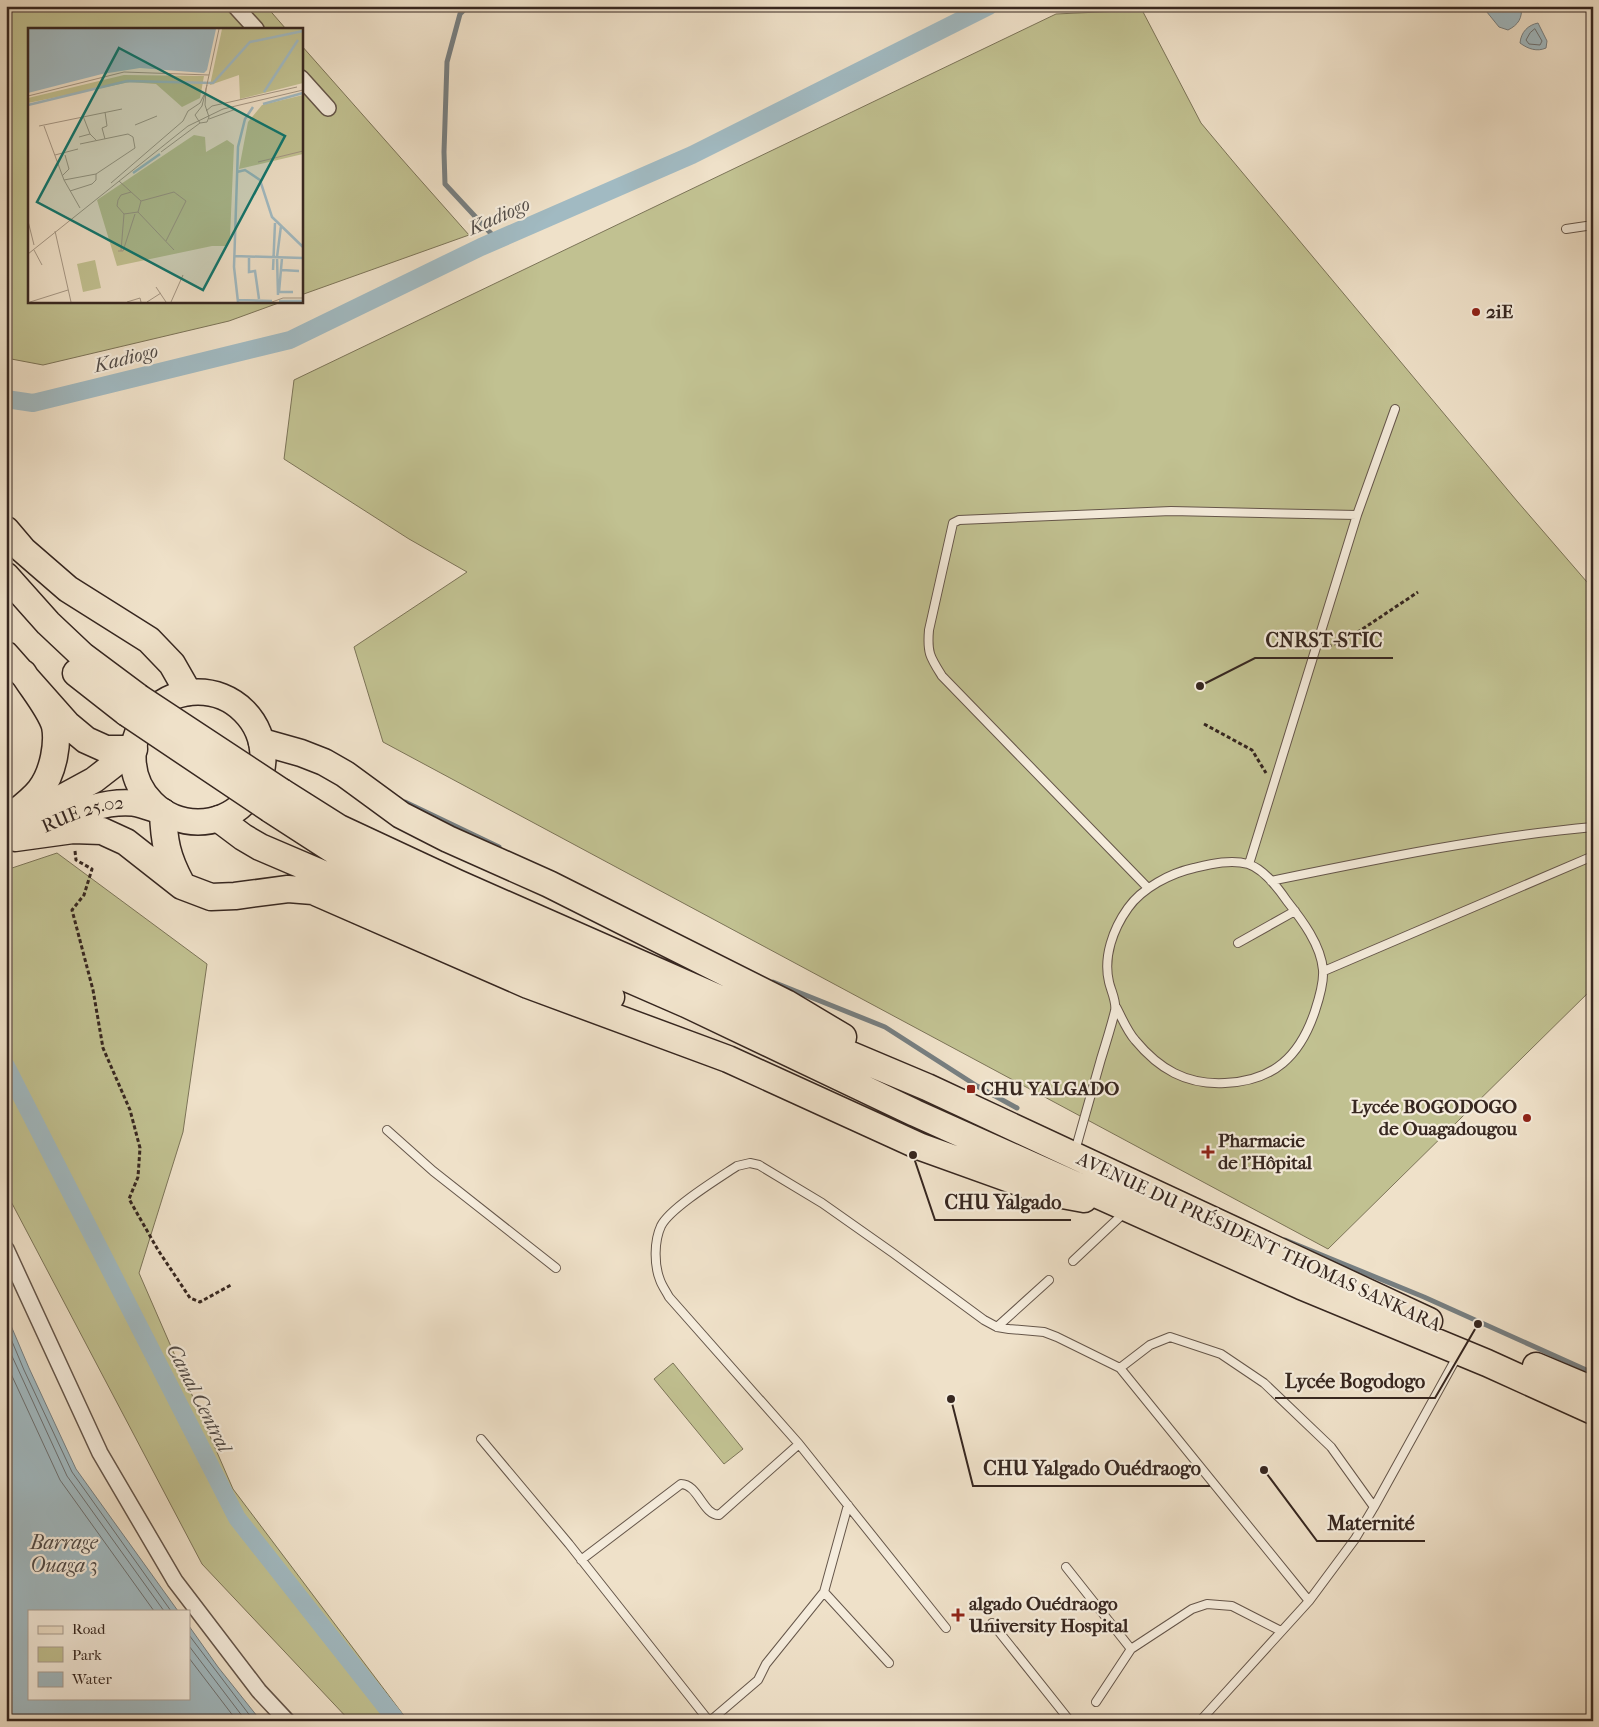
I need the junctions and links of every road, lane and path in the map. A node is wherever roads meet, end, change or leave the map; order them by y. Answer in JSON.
{"nodes":[{"id":1,"x":235,"y":6,"type":"edge"},
{"id":2,"x":255,"y":28,"type":"edge"},
{"id":3,"x":302,"y":79,"type":"edge"},
{"id":4,"x":328,"y":108,"type":"dead end"},
{"id":5,"x":1593,"y":225,"type":"edge"},
{"id":6,"x":1566,"y":229,"type":"dead end"},
{"id":7,"x":1395,"y":409,"type":"dead end"},
{"id":8,"x":1356,"y":515,"type":"junction"},
{"id":9,"x":6,"y":530,"type":"edge"},
{"id":10,"x":6,"y":576,"type":"edge"},
{"id":11,"x":1418,"y":592,"type":"dead end"},
{"id":12,"x":6,"y":604,"type":"edge"},
{"id":13,"x":1314,"y":654,"type":"junction"},
{"id":14,"x":14,"y":664,"type":"edge"},
{"id":15,"x":188,"y":692,"type":"junction"},
{"id":16,"x":133,"y":705,"type":"junction"},
{"id":17,"x":1204,"y":724,"type":"dead end"},
{"id":18,"x":262,"y":742,"type":"junction"},
{"id":19,"x":134,"y":749,"type":"junction"},
{"id":20,"x":1273,"y":784,"type":"junction"},
{"id":21,"x":276,"y":801,"type":"junction"},
{"id":22,"x":163,"y":812,"type":"junction"},
{"id":23,"x":219,"y":819,"type":"junction"},
{"id":24,"x":1593,"y":826,"type":"edge"},
{"id":25,"x":8,"y":830,"type":"edge"},
{"id":26,"x":73,"y":830,"type":"junction"},
{"id":27,"x":1593,"y":856,"type":"edge"},
{"id":28,"x":1249,"y":864,"type":"junction"},
{"id":29,"x":1271,"y":881,"type":"junction"},
{"id":30,"x":182,"y":886,"type":"junction"},
{"id":31,"x":1148,"y":888,"type":"junction"},
{"id":32,"x":1295,"y":911,"type":"junction"},
{"id":33,"x":1238,"y":943,"type":"dead end"},
{"id":34,"x":1324,"y":971,"type":"junction"},
{"id":35,"x":1116,"y":1008,"type":"junction"},
{"id":36,"x":927,"y":1087,"type":"junction"},
{"id":37,"x":915,"y":1113,"type":"junction"},
{"id":38,"x":386,"y":1130,"type":"dead end"},
{"id":39,"x":1074,"y":1155,"type":"junction"},
{"id":40,"x":1129,"y":1208,"type":"junction"},
{"id":41,"x":6,"y":1249,"type":"edge"},
{"id":42,"x":1073,"y":1261,"type":"dead end"},
{"id":43,"x":556,"y":1268,"type":"dead end"},
{"id":44,"x":1049,"y":1280,"type":"dead end"},
{"id":45,"x":231,"y":1285,"type":"dead end"},
{"id":46,"x":997,"y":1327,"type":"junction"},
{"id":47,"x":1460,"y":1352,"type":"junction"},
{"id":48,"x":1120,"y":1368,"type":"junction"},
{"id":49,"x":1593,"y":1390,"type":"edge"},
{"id":50,"x":1593,"y":1411,"type":"edge"},
{"id":51,"x":481,"y":1439,"type":"dead end"},
{"id":52,"x":799,"y":1444,"type":"junction"},
{"id":53,"x":848,"y":1505,"type":"junction"},
{"id":54,"x":1374,"y":1507,"type":"junction"},
{"id":55,"x":581,"y":1560,"type":"junction"},
{"id":56,"x":1066,"y":1567,"type":"dead end"},
{"id":57,"x":824,"y":1592,"type":"junction"},
{"id":58,"x":1309,"y":1601,"type":"junction"},
{"id":59,"x":992,"y":1623,"type":"dead end"},
{"id":60,"x":946,"y":1628,"type":"dead end"},
{"id":61,"x":1281,"y":1631,"type":"junction"},
{"id":62,"x":1131,"y":1649,"type":"junction"},
{"id":63,"x":889,"y":1662,"type":"dead end"},
{"id":64,"x":1096,"y":1702,"type":"dead end"},
{"id":65,"x":287,"y":1721,"type":"edge"},
{"id":66,"x":709,"y":1721,"type":"edge"},
{"id":67,"x":1070,"y":1721,"type":"edge"},
{"id":68,"x":1200,"y":1721,"type":"edge"}],
"edges":[{"from":1,"to":2,"type":"street"},
{"from":3,"to":4,"type":"street"},
{"from":5,"to":6,"type":"lane"},
{"from":7,"to":8,"type":"lane"},
{"from":8,"to":13,"type":"lane"},
{"from":8,"to":31,"type":"lane"},
{"from":9,"to":15,"type":"highway"},
{"from":10,"to":16,"type":"highway"},
{"from":11,"to":13,"type":"path"},
{"from":12,"to":16,"type":"highway"},
{"from":13,"to":20,"type":"lane"},
{"from":14,"to":19,"type":"highway"},
{"from":14,"to":25,"type":"highway"},
{"from":15,"to":18,"type":"main road"},
{"from":15,"to":19,"type":"main road"},
{"from":16,"to":21,"type":"highway","bridge":true},
{"from":17,"to":20,"type":"path"},
{"from":18,"to":23,"type":"main road"},
{"from":18,"to":36,"type":"highway"},
{"from":19,"to":22,"type":"main road"},
{"from":19,"to":25,"type":"main road","name":"RUE 25.02"},
{"from":20,"to":28,"type":"lane"},
{"from":21,"to":36,"type":"highway"},
{"from":21,"to":37,"type":"highway"},
{"from":22,"to":23,"type":"main road"},
{"from":22,"to":25,"type":"main road","name":"RUE 25.02"},
{"from":22,"to":30,"type":"highway"},
{"from":23,"to":37,"type":"highway"},
{"from":24,"to":29,"type":"lane"},
{"from":25,"to":26,"type":"highway"},
{"from":26,"to":30,"type":"highway"},
{"from":26,"to":45,"type":"path"},
{"from":27,"to":34,"type":"lane"},
{"from":28,"to":29,"type":"lane"},
{"from":28,"to":31,"type":"lane"},
{"from":29,"to":32,"type":"lane"},
{"from":30,"to":40,"type":"highway"},
{"from":31,"to":35,"type":"lane"},
{"from":32,"to":33,"type":"lane"},
{"from":32,"to":34,"type":"lane"},
{"from":34,"to":35,"type":"lane"},
{"from":35,"to":39,"type":"lane"},
{"from":36,"to":39,"type":"highway","name":"AVENUE DU PRÉSIDENT THOMAS SANKARA"},
{"from":37,"to":40,"type":"highway","name":"AVENUE DU PRÉSIDENT THOMAS SANKARA"},
{"from":38,"to":43,"type":"lane"},
{"from":39,"to":49,"type":"highway","name":"AVENUE DU PRÉSIDENT THOMAS SANKARA"},
{"from":40,"to":42,"type":"lane"},
{"from":40,"to":47,"type":"highway","name":"AVENUE DU PRÉSIDENT THOMAS SANKARA"},
{"from":41,"to":65,"type":"street"},
{"from":44,"to":46,"type":"lane"},
{"from":46,"to":48,"type":"lane"},
{"from":46,"to":52,"type":"lane"},
{"from":47,"to":50,"type":"highway","name":"AVENUE DU PRÉSIDENT THOMAS SANKARA"},
{"from":47,"to":54,"type":"lane"},
{"from":48,"to":54,"type":"lane"},
{"from":48,"to":58,"type":"lane"},
{"from":51,"to":55,"type":"lane"},
{"from":52,"to":53,"type":"lane"},
{"from":52,"to":55,"type":"lane"},
{"from":53,"to":57,"type":"lane"},
{"from":53,"to":60,"type":"lane"},
{"from":54,"to":58,"type":"lane"},
{"from":55,"to":66,"type":"lane"},
{"from":56,"to":62,"type":"lane"},
{"from":57,"to":63,"type":"lane"},
{"from":57,"to":66,"type":"lane"},
{"from":58,"to":61,"type":"lane"},
{"from":59,"to":67,"type":"lane"},
{"from":61,"to":62,"type":"lane"},
{"from":61,"to":68,"type":"lane"},
{"from":62,"to":64,"type":"lane"}]}
